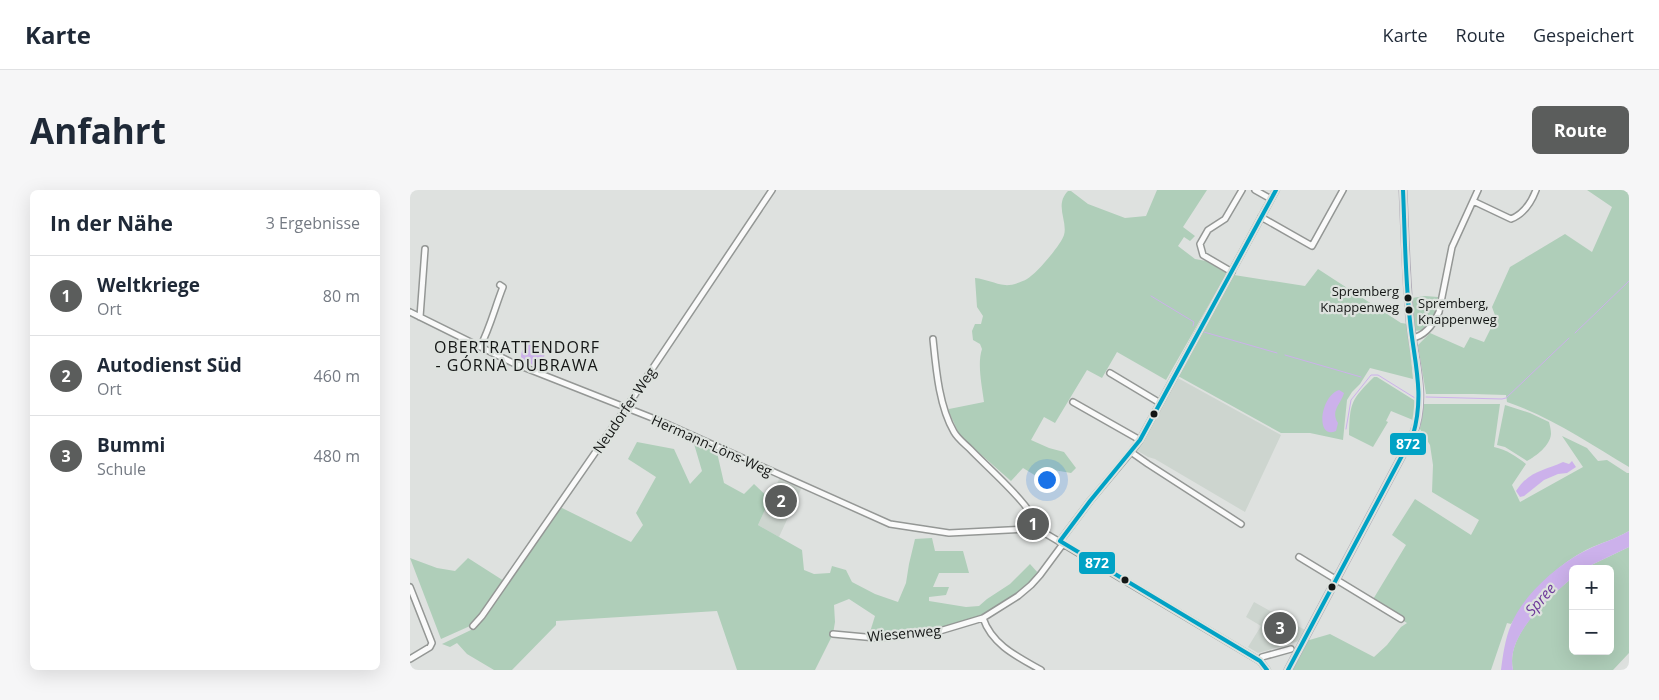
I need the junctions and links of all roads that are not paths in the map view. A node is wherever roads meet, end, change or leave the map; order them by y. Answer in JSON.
{"nodes":[{"id":1,"x":772,"y":190,"type":"edge"},
{"id":2,"x":1242,"y":190,"type":"edge"},
{"id":3,"x":1255,"y":190,"type":"edge"},
{"id":4,"x":1276,"y":190,"type":"edge"},
{"id":5,"x":1343,"y":190,"type":"edge"},
{"id":6,"x":1403,"y":190,"type":"edge"},
{"id":7,"x":1478,"y":190,"type":"edge"},
{"id":8,"x":1536,"y":190,"type":"edge"},
{"id":9,"x":1271,"y":199,"type":"junction"},
{"id":10,"x":1473,"y":202,"type":"junction"},
{"id":11,"x":1261,"y":217,"type":"junction"},
{"id":12,"x":425,"y":248,"type":"dead end"},
{"id":13,"x":1232,"y":272,"type":"junction"},
{"id":14,"x":500,"y":285,"type":"dead end"},
{"id":15,"x":410,"y":312,"type":"edge"},
{"id":16,"x":420,"y":317,"type":"junction"},
{"id":17,"x":1412,"y":338,"type":"junction"},
{"id":18,"x":933,"y":339,"type":"dead end"},
{"id":19,"x":480,"y":347,"type":"junction"},
{"id":20,"x":1110,"y":373,"type":"dead end"},
{"id":21,"x":1073,"y":402,"type":"dead end"},
{"id":22,"x":1160,"y":403,"type":"junction"},
{"id":23,"x":626,"y":408,"type":"junction"},
{"id":24,"x":1140,"y":440,"type":"junction"},
{"id":25,"x":1131,"y":452,"type":"junction"},
{"id":26,"x":1241,"y":524,"type":"dead end"},
{"id":27,"x":1039,"y":530,"type":"junction"},
{"id":28,"x":1062,"y":543,"type":"junction"},
{"id":29,"x":1299,"y":557,"type":"dead end"},
{"id":30,"x":1336,"y":579,"type":"junction"},
{"id":31,"x":410,"y":587,"type":"edge"},
{"id":32,"x":983,"y":618,"type":"junction"},
{"id":33,"x":1401,"y":619,"type":"dead end"},
{"id":34,"x":473,"y":626,"type":"dead end"},
{"id":35,"x":833,"y":634,"type":"dead end"},
{"id":36,"x":1291,"y":649,"type":"dead end"},
{"id":37,"x":410,"y":659,"type":"edge"},
{"id":38,"x":1260,"y":661,"type":"junction"},
{"id":39,"x":1041,"y":670,"type":"edge"},
{"id":40,"x":1267,"y":670,"type":"edge"},
{"id":41,"x":1288,"y":670,"type":"edge"}],
"edges":[{"from":1,"to":23,"type":"street","name":"Neudorfer Weg"},
{"from":2,"to":13,"type":"street"},
{"from":3,"to":9,"type":"street"},
{"from":4,"to":9,"type":"street","name":"Wiesenweg"},
{"from":5,"to":11,"type":"street"},
{"from":6,"to":17,"type":"main road"},
{"from":7,"to":10,"type":"street"},
{"from":8,"to":10,"type":"street"},
{"from":9,"to":11,"type":"street","name":"Wiesenweg"},
{"from":10,"to":17,"type":"street"},
{"from":11,"to":13,"type":"street","name":"Wiesenweg"},
{"from":12,"to":16,"type":"street"},
{"from":13,"to":22,"type":"street","name":"Wiesenweg"},
{"from":14,"to":19,"type":"street"},
{"from":15,"to":16,"type":"street","name":"Hermann-Löns-Weg"},
{"from":16,"to":19,"type":"street","name":"Hermann-Löns-Weg"},
{"from":17,"to":30,"type":"main road"},
{"from":18,"to":27,"type":"street"},
{"from":19,"to":23,"type":"street","name":"Hermann-Löns-Weg"},
{"from":20,"to":22,"type":"street"},
{"from":21,"to":24,"type":"street"},
{"from":22,"to":24,"type":"street","name":"Wiesenweg"},
{"from":23,"to":27,"type":"street","name":"Hermann-Löns-Weg"},
{"from":23,"to":34,"type":"street","name":"Neudorfer Weg"},
{"from":24,"to":25,"type":"street","name":"Wiesenweg"},
{"from":25,"to":26,"type":"street"},
{"from":25,"to":28,"type":"street","name":"Wiesenweg"},
{"from":27,"to":28,"type":"street","name":"Hermann-Löns-Weg"},
{"from":28,"to":32,"type":"street","name":"Wiesenweg"},
{"from":28,"to":38,"type":"street","name":"Hermann-Löns-Weg"},
{"from":29,"to":30,"type":"street"},
{"from":30,"to":33,"type":"street"},
{"from":30,"to":41,"type":"main road"},
{"from":31,"to":37,"type":"street"},
{"from":32,"to":35,"type":"street","name":"Wiesenweg"},
{"from":32,"to":39,"type":"street"},
{"from":36,"to":38,"type":"street"},
{"from":38,"to":40,"type":"street"}]}
